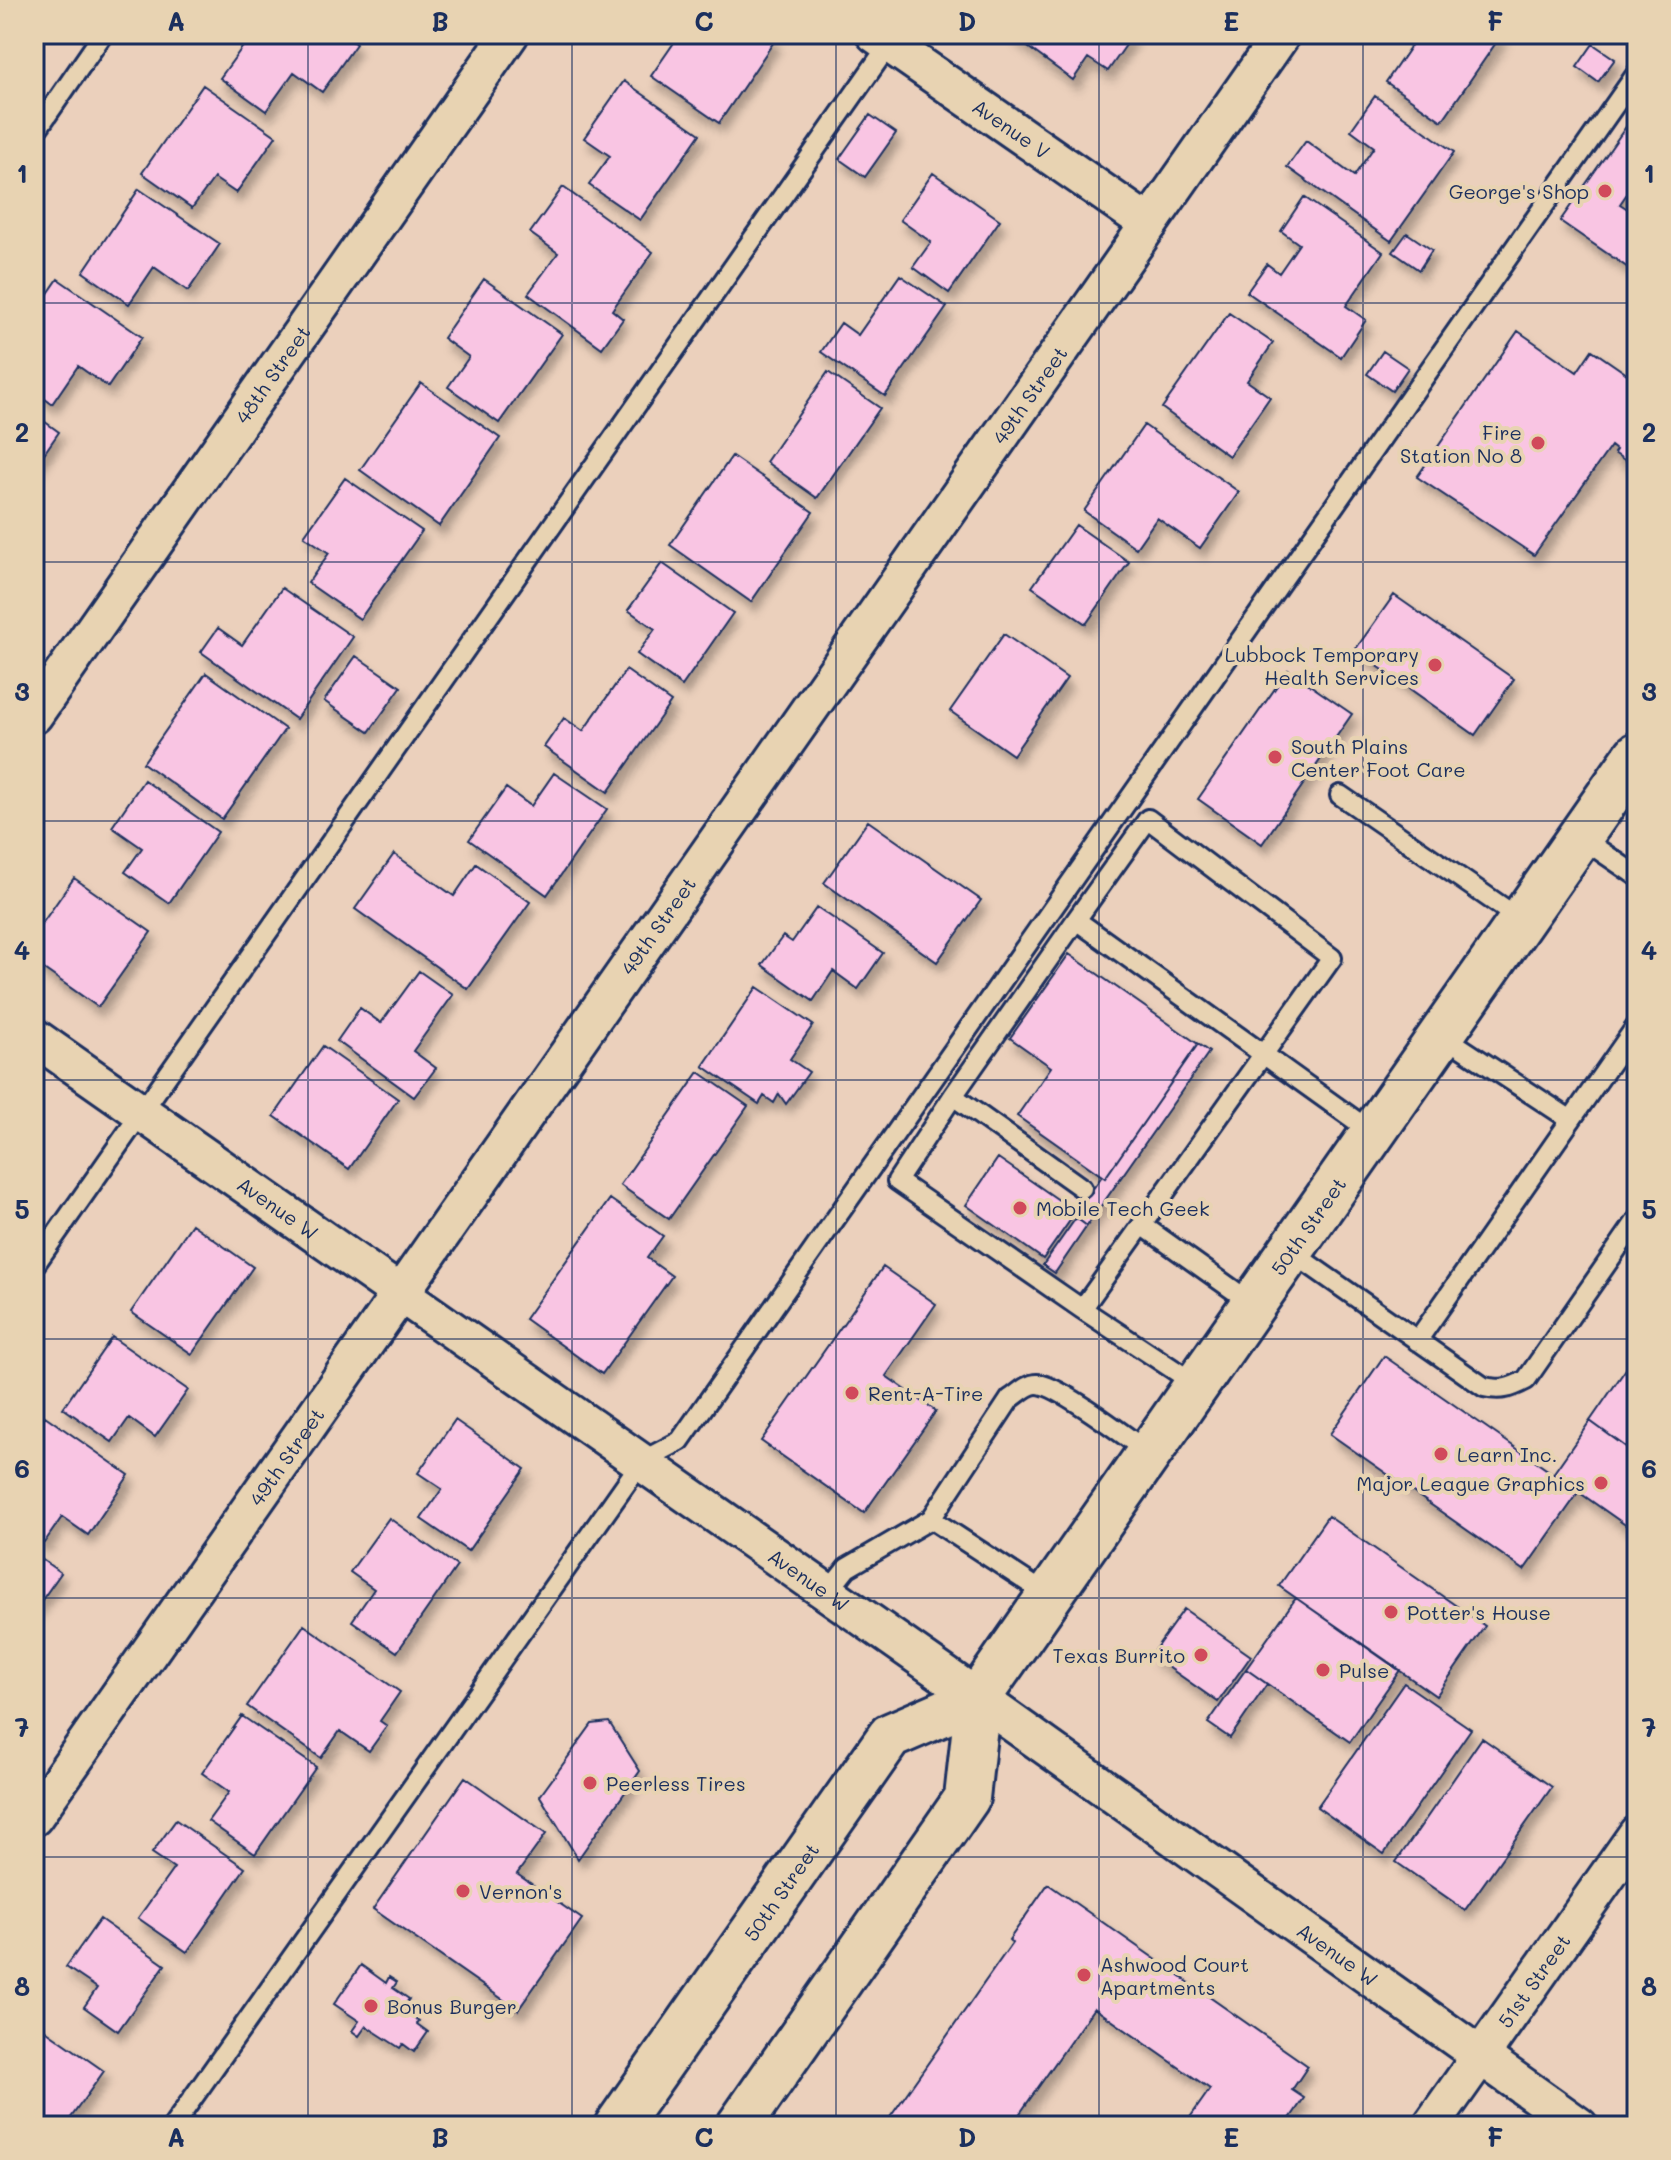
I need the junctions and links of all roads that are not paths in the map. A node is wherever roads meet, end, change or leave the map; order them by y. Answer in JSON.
{"nodes":[{"id":1,"x":103,"y":34,"type":"edge"},
{"id":2,"x":510,"y":34,"type":"edge"},
{"id":3,"x":1282,"y":34,"type":"edge"},
{"id":4,"x":887,"y":37,"type":"edge"},
{"id":5,"x":1637,"y":73,"type":"edge"},
{"id":6,"x":34,"y":134,"type":"edge"},
{"id":7,"x":1149,"y":224,"type":"junction"},
{"id":8,"x":34,"y":715,"type":"edge"},
{"id":9,"x":1637,"y":755,"type":"edge"},
{"id":10,"x":1340,"y":795,"type":"dead end"},
{"id":11,"x":1580,"y":837,"type":"junction"},
{"id":12,"x":1081,"y":868,"type":"junction"},
{"id":13,"x":1637,"y":876,"type":"edge"},
{"id":14,"x":1102,"y":882,"type":"junction"},
{"id":15,"x":1076,"y":920,"type":"junction"},
{"id":16,"x":1521,"y":920,"type":"junction"},
{"id":17,"x":1637,"y":1025,"type":"edge"},
{"id":18,"x":1442,"y":1035,"type":"junction"},
{"id":19,"x":34,"y":1037,"type":"edge"},
{"id":20,"x":1264,"y":1056,"type":"junction"},
{"id":21,"x":953,"y":1096,"type":"junction"},
{"id":22,"x":142,"y":1112,"type":"junction"},
{"id":23,"x":904,"y":1120,"type":"junction"},
{"id":24,"x":1571,"y":1120,"type":"junction"},
{"id":25,"x":1373,"y":1133,"type":"junction"},
{"id":26,"x":926,"y":1136,"type":"junction"},
{"id":27,"x":1082,"y":1188,"type":"dead end"},
{"id":28,"x":1637,"y":1220,"type":"edge"},
{"id":29,"x":1142,"y":1225,"type":"junction"},
{"id":30,"x":1290,"y":1251,"type":"junction"},
{"id":31,"x":34,"y":1266,"type":"edge"},
{"id":32,"x":402,"y":1293,"type":"junction"},
{"id":33,"x":1253,"y":1304,"type":"junction"},
{"id":34,"x":1082,"y":1309,"type":"junction"},
{"id":35,"x":1417,"y":1341,"type":"junction"},
{"id":36,"x":1197,"y":1385,"type":"junction"},
{"id":37,"x":1149,"y":1453,"type":"junction"},
{"id":38,"x":642,"y":1461,"type":"junction"},
{"id":39,"x":931,"y":1519,"type":"junction"},
{"id":40,"x":828,"y":1592,"type":"junction"},
{"id":41,"x":1049,"y":1596,"type":"junction"},
{"id":42,"x":978,"y":1698,"type":"junction"},
{"id":43,"x":34,"y":1817,"type":"edge"},
{"id":44,"x":1637,"y":1834,"type":"edge"},
{"id":45,"x":1480,"y":2056,"type":"junction"},
{"id":46,"x":173,"y":2126,"type":"edge"},
{"id":47,"x":617,"y":2126,"type":"edge"},
{"id":48,"x":739,"y":2126,"type":"edge"},
{"id":49,"x":1431,"y":2126,"type":"edge"},
{"id":50,"x":1579,"y":2126,"type":"edge"}],
"edges":[{"from":1,"to":6,"type":"lane"},
{"from":2,"to":8,"type":"street","name":"48th Street"},
{"from":3,"to":7,"type":"street","name":"49th Street"},
{"from":4,"to":7,"type":"street","name":"Avenue V"},
{"from":4,"to":22,"type":"lane"},
{"from":5,"to":12,"type":"lane"},
{"from":7,"to":32,"type":"street","name":"49th Street"},
{"from":9,"to":11,"type":"main road","name":"50th Street"},
{"from":10,"to":16,"type":"lane"},
{"from":11,"to":13,"type":"lane"},
{"from":11,"to":16,"type":"main road","name":"50th Street"},
{"from":12,"to":14,"type":"lane"},
{"from":12,"to":23,"type":"lane"},
{"from":14,"to":15,"type":"lane"},
{"from":14,"to":20,"type":"lane"},
{"from":15,"to":20,"type":"lane"},
{"from":15,"to":21,"type":"lane"},
{"from":16,"to":18,"type":"main road","name":"50th Street"},
{"from":17,"to":24,"type":"lane"},
{"from":18,"to":24,"type":"lane"},
{"from":18,"to":25,"type":"main road","name":"50th Street"},
{"from":19,"to":22,"type":"street","name":"Avenue W"},
{"from":20,"to":25,"type":"lane"},
{"from":20,"to":29,"type":"lane"},
{"from":21,"to":26,"type":"lane"},
{"from":21,"to":27,"type":"lane"},
{"from":22,"to":31,"type":"lane"},
{"from":22,"to":32,"type":"street","name":"Avenue W"},
{"from":23,"to":26,"type":"lane"},
{"from":23,"to":38,"type":"lane"},
{"from":24,"to":35,"type":"lane"},
{"from":25,"to":30,"type":"main road","name":"50th Street"},
{"from":26,"to":34,"type":"lane"},
{"from":28,"to":35,"type":"lane"},
{"from":29,"to":33,"type":"lane"},
{"from":29,"to":34,"type":"lane"},
{"from":30,"to":33,"type":"main road","name":"50th Street"},
{"from":30,"to":35,"type":"lane"},
{"from":32,"to":38,"type":"street","name":"Avenue W"},
{"from":32,"to":43,"type":"street","name":"49th Street"},
{"from":33,"to":36,"type":"main road","name":"50th Street"},
{"from":34,"to":36,"type":"lane"},
{"from":36,"to":37,"type":"main road","name":"50th Street"},
{"from":37,"to":39,"type":"lane"},
{"from":37,"to":41,"type":"main road","name":"50th Street"},
{"from":38,"to":40,"type":"street","name":"Avenue W"},
{"from":38,"to":46,"type":"lane"},
{"from":39,"to":40,"type":"lane"},
{"from":39,"to":41,"type":"lane"},
{"from":40,"to":42,"type":"street","name":"Avenue W"},
{"from":41,"to":42,"type":"main road","name":"50th Street"},
{"from":42,"to":45,"type":"street","name":"Avenue W"},
{"from":42,"to":47,"type":"main road","name":"50th Street"},
{"from":42,"to":48,"type":"main road","name":"50th Street"},
{"from":44,"to":45,"type":"street","name":"51st Street"},
{"from":45,"to":49,"type":"street","name":"51st Street"},
{"from":45,"to":50,"type":"street","name":"Avenue W"}]}
